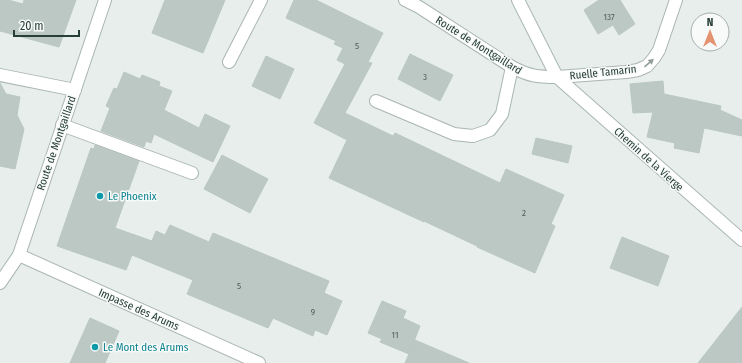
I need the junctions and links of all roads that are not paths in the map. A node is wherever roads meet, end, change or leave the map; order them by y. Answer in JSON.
{"nodes":[{"id":1,"x":105,"y":0,"type":"edge"},
{"id":2,"x":261,"y":0,"type":"edge"},
{"id":3,"x":405,"y":0,"type":"edge"},
{"id":4,"x":518,"y":0,"type":"edge"},
{"id":5,"x":676,"y":0,"type":"edge"},
{"id":6,"x":229,"y":62,"type":"dead end"},
{"id":7,"x":512,"y":67,"type":"junction"},
{"id":8,"x":0,"y":75,"type":"edge"},
{"id":9,"x":557,"y":77,"type":"junction"},
{"id":10,"x":75,"y":90,"type":"junction"},
{"id":11,"x":376,"y":101,"type":"dead end"},
{"id":12,"x":62,"y":125,"type":"junction"},
{"id":13,"x":192,"y":173,"type":"dead end"},
{"id":14,"x":742,"y":240,"type":"edge"},
{"id":15,"x":19,"y":254,"type":"junction"},
{"id":16,"x":0,"y":283,"type":"edge"},
{"id":17,"x":260,"y":363,"type":"edge"}],
"edges":[{"from":1,"to":10,"type":"street","name":"Route de Montgaillard"},
{"from":2,"to":6,"type":"street"},
{"from":3,"to":7,"type":"street","name":"Route de Montgaillard"},
{"from":4,"to":9,"type":"street"},
{"from":9,"to":5,"type":"street","name":"Ruelle Tamarin","one_way":true},
{"from":7,"to":9,"type":"street","name":"Route de Montgaillard"},
{"from":7,"to":11,"type":"street"},
{"from":8,"to":10,"type":"street"},
{"from":9,"to":14,"type":"street","name":"Chemin de la Vierge"},
{"from":10,"to":12,"type":"street","name":"Route de Montgaillard"},
{"from":12,"to":13,"type":"street"},
{"from":12,"to":15,"type":"street","name":"Route de Montgaillard"},
{"from":15,"to":16,"type":"street","name":"Route de Montgaillard"},
{"from":15,"to":17,"type":"street","name":"Impasse des Arums"}]}
